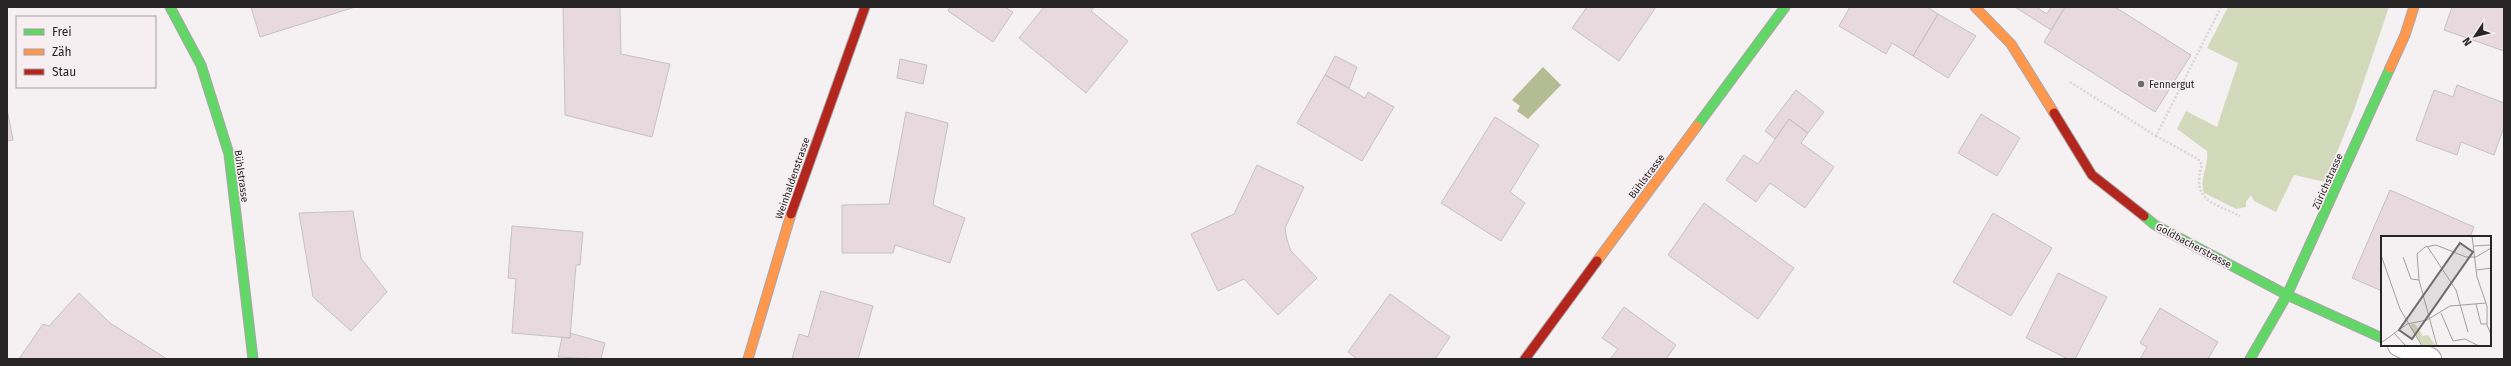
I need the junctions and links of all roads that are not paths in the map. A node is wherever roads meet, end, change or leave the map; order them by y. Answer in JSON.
{"nodes":[{"id":1,"x":170,"y":7,"type":"edge"},
{"id":2,"x":865,"y":7,"type":"edge"},
{"id":3,"x":1785,"y":7,"type":"edge"},
{"id":4,"x":1975,"y":7,"type":"edge"},
{"id":5,"x":2414,"y":7,"type":"edge"},
{"id":6,"x":2287,"y":295,"type":"junction"},
{"id":7,"x":2381,"y":338,"type":"edge"},
{"id":8,"x":2401,"y":346,"type":"edge"},
{"id":9,"x":253,"y":359,"type":"edge"},
{"id":10,"x":748,"y":359,"type":"edge"},
{"id":11,"x":1525,"y":359,"type":"edge"},
{"id":12,"x":2250,"y":359,"type":"edge"},
{"id":13,"x":2430,"y":359,"type":"edge"}],
"edges":[{"from":1,"to":9,"type":"street","name":"Bühlstrasse"},
{"from":2,"to":10,"type":"street","name":"Weinhaldenstrasse"},
{"from":3,"to":11,"type":"street","name":"Bühlstrasse"},
{"from":4,"to":6,"type":"street","name":"Goldbacherstrasse"},
{"from":5,"to":6,"type":"street","name":"Zürichstrasse"},
{"from":6,"to":7,"type":"street","name":"Goldbacherstrasse"},
{"from":6,"to":12,"type":"street","name":"Zürichstrasse"},
{"from":8,"to":13,"type":"street"}]}
